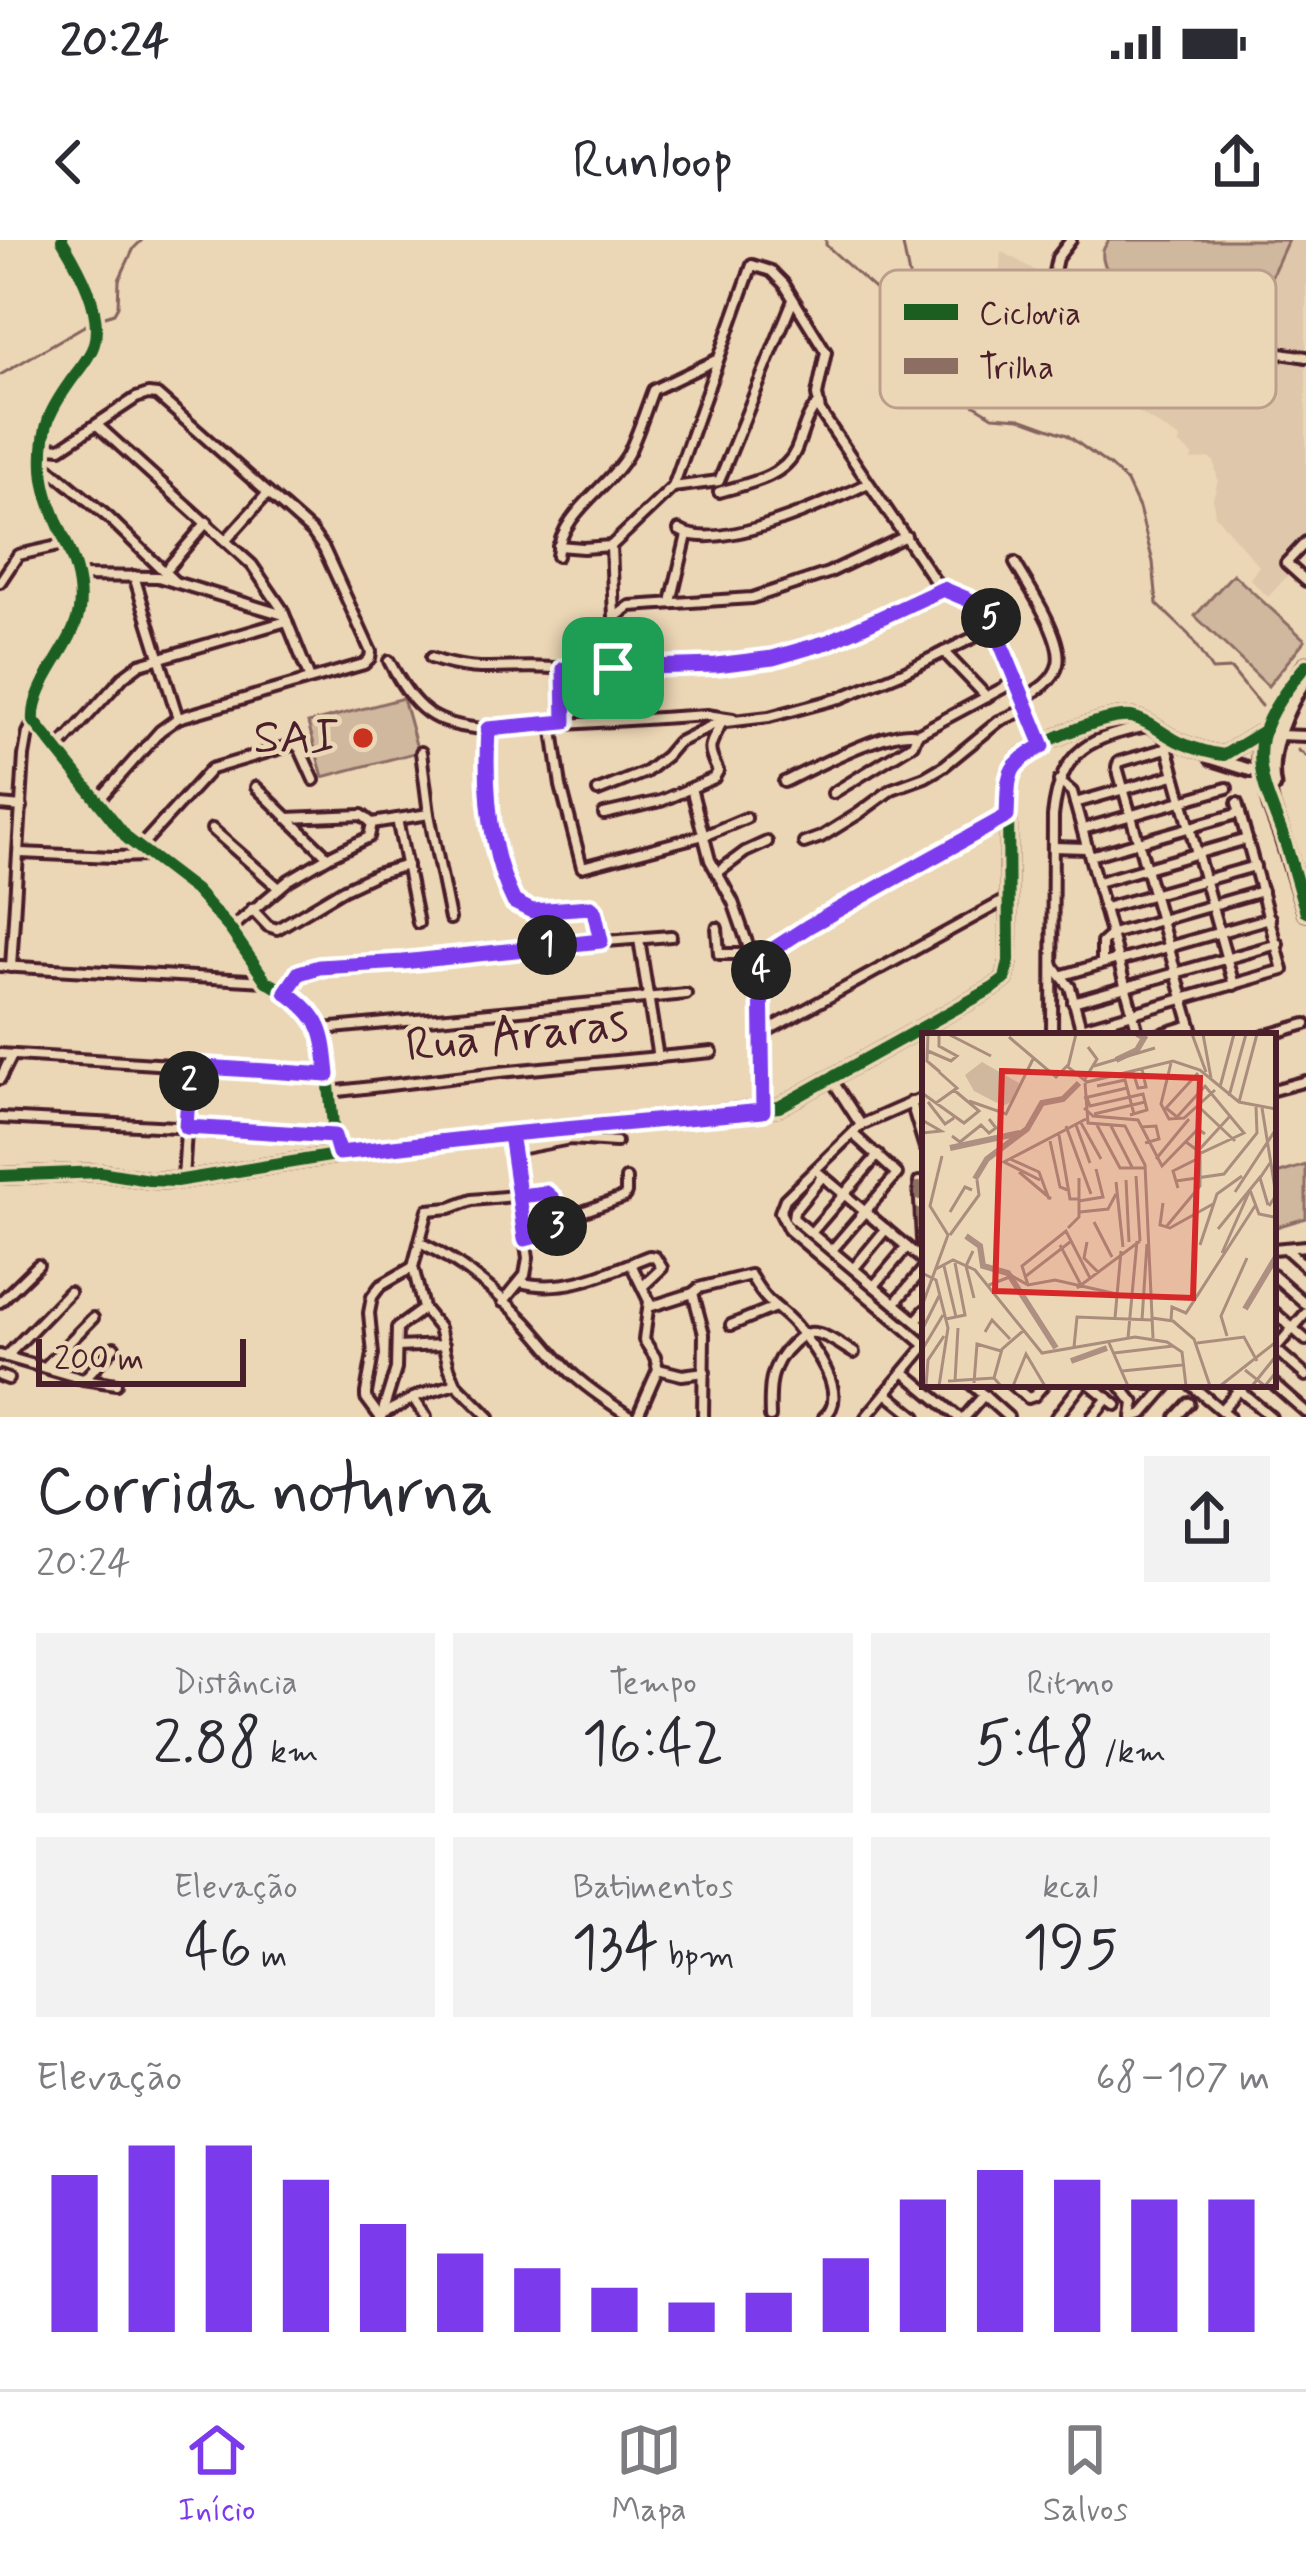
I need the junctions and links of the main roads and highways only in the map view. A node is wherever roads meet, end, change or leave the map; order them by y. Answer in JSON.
{"nodes":[{"id":1,"x":1306,"y":665,"type":"edge"},
{"id":2,"x":1306,"y":677,"type":"edge"},
{"id":3,"x":1270,"y":732,"type":"junction"},
{"id":4,"x":1268,"y":764,"type":"junction"},
{"id":5,"x":1306,"y":912,"type":"edge"}],
"edges":[{"from":1,"to":3,"type":"main road"},
{"from":2,"to":3,"type":"main road"},
{"from":3,"to":4,"type":"main road"},
{"from":3,"to":4,"type":"main road"},
{"from":4,"to":5,"type":"main road"}]}
